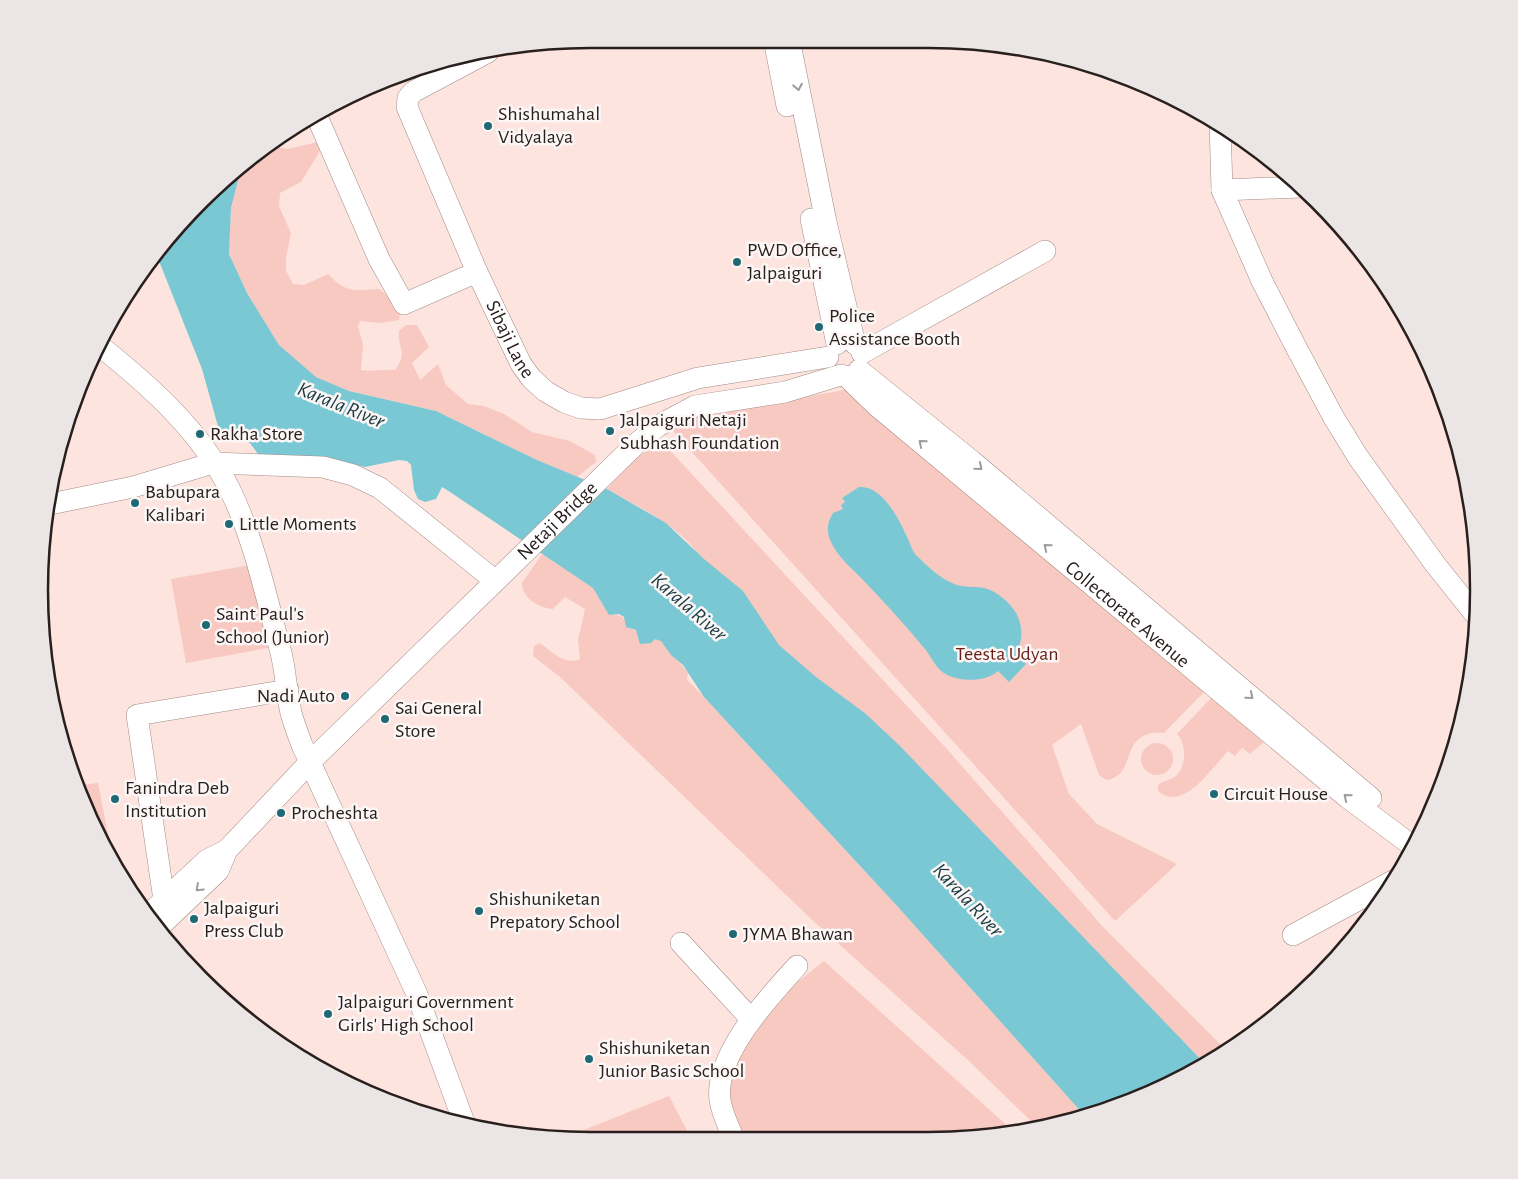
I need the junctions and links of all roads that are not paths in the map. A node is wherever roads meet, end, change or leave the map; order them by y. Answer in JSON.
{"nodes":[{"id":1,"x":776,"y":48,"type":"edge"},
{"id":2,"x":791,"y":48,"type":"edge"},
{"id":3,"x":471,"y":61,"type":"edge"},
{"id":4,"x":318,"y":120,"type":"edge"},
{"id":5,"x":1224,"y":135,"type":"edge"},
{"id":6,"x":1292,"y":187,"type":"edge"},
{"id":7,"x":1222,"y":190,"type":"junction"},
{"id":8,"x":1045,"y":252,"type":"dead end"},
{"id":9,"x":476,"y":272,"type":"junction"},
{"id":10,"x":104,"y":349,"type":"edge"},
{"id":11,"x":845,"y":361,"type":"junction"},
{"id":12,"x":214,"y":463,"type":"junction"},
{"id":13,"x":610,"y":469,"type":"junction"},
{"id":14,"x":55,"y":503,"type":"edge"},
{"id":15,"x":1080,"y":563,"type":"junction"},
{"id":16,"x":497,"y":573,"type":"junction"},
{"id":17,"x":1470,"y":607,"type":"edge"},
{"id":18,"x":1221,"y":681,"type":"junction"},
{"id":19,"x":288,"y":690,"type":"junction"},
{"id":20,"x":310,"y":762,"type":"junction"},
{"id":21,"x":1414,"y":831,"type":"edge"},
{"id":22,"x":1408,"y":842,"type":"edge"},
{"id":23,"x":227,"y":850,"type":"junction"},
{"id":24,"x":1381,"y":887,"type":"edge"},
{"id":25,"x":164,"y":900,"type":"junction"},
{"id":26,"x":153,"y":910,"type":"edge"},
{"id":27,"x":163,"y":923,"type":"edge"},
{"id":28,"x":1293,"y":935,"type":"dead end"},
{"id":29,"x":681,"y":942,"type":"dead end"},
{"id":30,"x":797,"y":966,"type":"dead end"},
{"id":31,"x":751,"y":1019,"type":"junction"},
{"id":32,"x":462,"y":1116,"type":"edge"},
{"id":33,"x":731,"y":1132,"type":"edge"}],
"edges":[{"from":1,"to":11,"type":"street"},
{"from":2,"to":11,"type":"street","one_way":true},
{"from":3,"to":9,"type":"street","name":"Sibaji Lane"},
{"from":4,"to":9,"type":"street"},
{"from":5,"to":7,"type":"street"},
{"from":6,"to":7,"type":"street"},
{"from":7,"to":17,"type":"street"},
{"from":8,"to":11,"type":"street"},
{"from":9,"to":11,"type":"street","name":"Sibaji Lane"},
{"from":10,"to":12,"type":"street"},
{"from":11,"to":13,"type":"street"},
{"from":11,"to":13,"type":"street"},
{"from":11,"to":15,"type":"street","name":"Collectorate Avenue","one_way":true},
{"from":15,"to":11,"type":"street","name":"Collectorate Avenue","one_way":true},
{"from":12,"to":14,"type":"street"},
{"from":12,"to":16,"type":"street"},
{"from":12,"to":19,"type":"street"},
{"from":13,"to":16,"type":"street","name":"Netaji Bridge"},
{"from":15,"to":18,"type":"street","name":"Collectorate Avenue"},
{"from":16,"to":20,"type":"street","name":"Netaji Bridge"},
{"from":18,"to":21,"type":"street","name":"Collectorate Avenue","one_way":true},
{"from":22,"to":18,"type":"street","name":"Collectorate Avenue","one_way":true},
{"from":19,"to":20,"type":"street"},
{"from":19,"to":25,"type":"street"},
{"from":20,"to":23,"type":"street","name":"Netaji Bridge"},
{"from":20,"to":32,"type":"street"},
{"from":23,"to":25,"type":"street"},
{"from":23,"to":27,"type":"street","one_way":true},
{"from":24,"to":28,"type":"street"},
{"from":25,"to":26,"type":"street"},
{"from":29,"to":31,"type":"street"},
{"from":30,"to":31,"type":"street"},
{"from":31,"to":33,"type":"street"}]}
